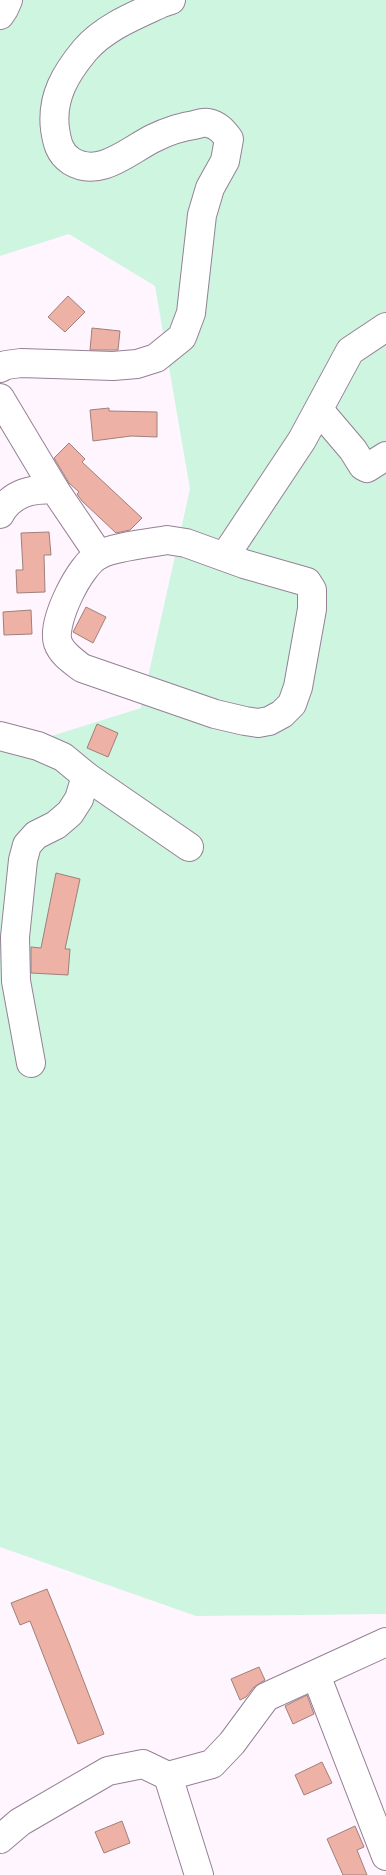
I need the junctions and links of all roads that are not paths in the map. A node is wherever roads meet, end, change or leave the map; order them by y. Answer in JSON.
{"nodes":[{"id":1,"x":8,"y":0,"type":"edge"},
{"id":2,"x":171,"y":0,"type":"edge"},
{"id":3,"x":0,"y":14,"type":"edge"},
{"id":4,"x":386,"y":327,"type":"edge"},
{"id":5,"x":0,"y":368,"type":"edge"},
{"id":6,"x":0,"y":398,"type":"edge"},
{"id":7,"x":319,"y":410,"type":"junction"},
{"id":8,"x":386,"y":456,"type":"edge"},
{"id":9,"x":55,"y":490,"type":"junction"},
{"id":10,"x":0,"y":514,"type":"edge"},
{"id":11,"x":99,"y":554,"type":"junction"},
{"id":12,"x":225,"y":556,"type":"junction"},
{"id":13,"x":0,"y":736,"type":"edge"},
{"id":14,"x":86,"y":776,"type":"junction"},
{"id":15,"x":189,"y":847,"type":"dead end"},
{"id":16,"x":31,"y":1063,"type":"dead end"},
{"id":17,"x":386,"y":1642,"type":"edge"},
{"id":18,"x":316,"y":1675,"type":"junction"},
{"id":19,"x":168,"y":1776,"type":"junction"},
{"id":20,"x":381,"y":1826,"type":"edge"},
{"id":21,"x":0,"y":1839,"type":"edge"},
{"id":22,"x":386,"y":1856,"type":"edge"},
{"id":23,"x":199,"y":1875,"type":"edge"}],
"edges":[{"from":1,"to":3,"type":"street"},
{"from":2,"to":5,"type":"street"},
{"from":4,"to":7,"type":"street"},
{"from":6,"to":9,"type":"street"},
{"from":7,"to":8,"type":"street"},
{"from":7,"to":12,"type":"street"},
{"from":9,"to":10,"type":"street"},
{"from":9,"to":11,"type":"street"},
{"from":11,"to":12,"type":"street"},
{"from":11,"to":12,"type":"street"},
{"from":13,"to":14,"type":"street"},
{"from":14,"to":15,"type":"street"},
{"from":14,"to":16,"type":"street"},
{"from":17,"to":18,"type":"street"},
{"from":18,"to":19,"type":"street"},
{"from":18,"to":20,"type":"street"},
{"from":19,"to":21,"type":"street"},
{"from":19,"to":23,"type":"street"},
{"from":20,"to":22,"type":"street"}]}
